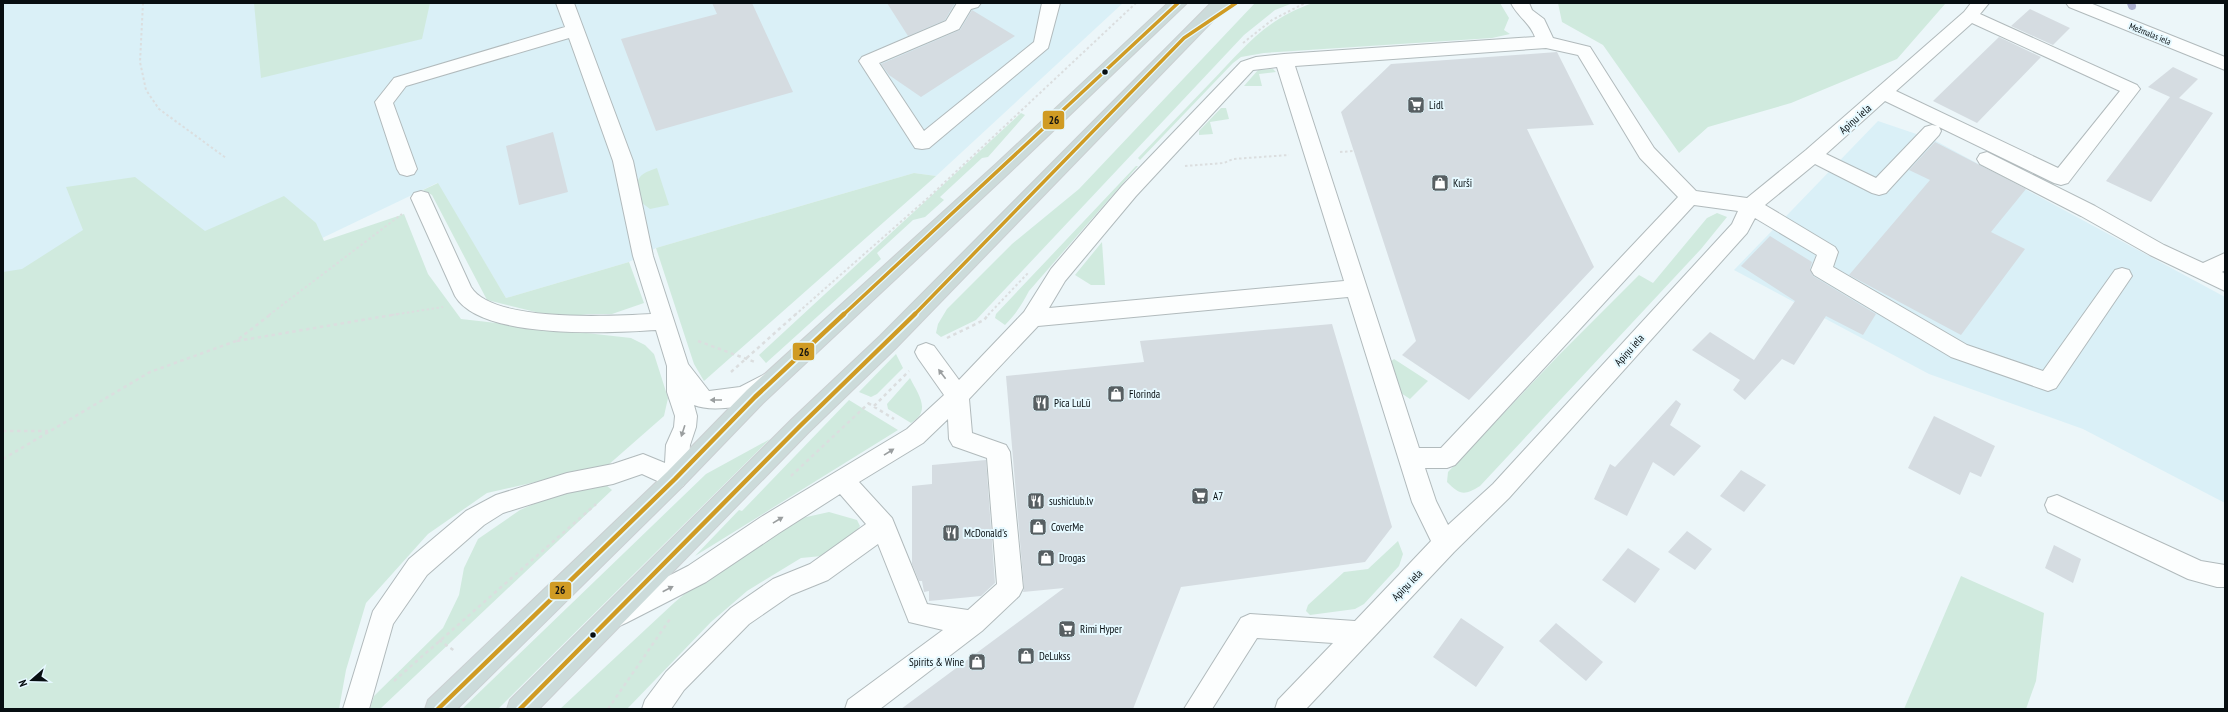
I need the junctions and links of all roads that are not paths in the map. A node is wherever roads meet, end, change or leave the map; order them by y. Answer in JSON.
{"nodes":[{"id":1,"x":565,"y":3,"type":"edge"},
{"id":2,"x":972,"y":3,"type":"edge"},
{"id":3,"x":1051,"y":3,"type":"edge"},
{"id":4,"x":1178,"y":3,"type":"edge"},
{"id":5,"x":1220,"y":3,"type":"edge"},
{"id":6,"x":1236,"y":3,"type":"edge"},
{"id":7,"x":1520,"y":3,"type":"edge"},
{"id":8,"x":1538,"y":3,"type":"edge"},
{"id":9,"x":2075,"y":3,"type":"edge"},
{"id":10,"x":1975,"y":10,"type":"edge"},
{"id":11,"x":1538,"y":23,"type":"junction"},
{"id":12,"x":575,"y":30,"type":"junction"},
{"id":13,"x":1184,"y":38,"type":"junction"},
{"id":14,"x":1546,"y":42,"type":"junction"},
{"id":15,"x":1284,"y":60,"type":"junction"},
{"id":16,"x":2225,"y":64,"type":"edge"},
{"id":17,"x":1878,"y":98,"type":"junction"},
{"id":18,"x":1932,"y":131,"type":"junction"},
{"id":19,"x":1813,"y":155,"type":"junction"},
{"id":20,"x":407,"y":169,"type":"dead end"},
{"id":21,"x":1690,"y":197,"type":"junction"},
{"id":22,"x":422,"y":198,"type":"road end"},
{"id":23,"x":1751,"y":206,"type":"junction"},
{"id":24,"x":2225,"y":261,"type":"edge"},
{"id":25,"x":2203,"y":273,"type":"junction"},
{"id":26,"x":2122,"y":276,"type":"dead end"},
{"id":27,"x":2225,"y":283,"type":"edge"},
{"id":28,"x":1355,"y":288,"type":"junction"},
{"id":29,"x":1032,"y":318,"type":"junction"},
{"id":30,"x":666,"y":328,"type":"junction"},
{"id":31,"x":926,"y":352,"type":"dead end"},
{"id":32,"x":678,"y":366,"type":"junction"},
{"id":33,"x":777,"y":376,"type":"junction"},
{"id":34,"x":958,"y":396,"type":"junction"},
{"id":35,"x":1410,"y":458,"type":"junction"},
{"id":36,"x":675,"y":480,"type":"junction"},
{"id":37,"x":843,"y":481,"type":"junction"},
{"id":38,"x":2057,"y":505,"type":"dead end"},
{"id":39,"x":883,"y":526,"type":"junction"},
{"id":40,"x":1445,"y":544,"type":"junction"},
{"id":41,"x":2225,"y":576,"type":"edge"},
{"id":42,"x":609,"y":619,"type":"junction"},
{"id":43,"x":973,"y":623,"type":"junction"},
{"id":44,"x":1361,"y":633,"type":"junction"},
{"id":45,"x":356,"y":709,"type":"edge"},
{"id":46,"x":438,"y":709,"type":"edge"},
{"id":47,"x":520,"y":709,"type":"edge"},
{"id":48,"x":655,"y":709,"type":"edge"},
{"id":49,"x":858,"y":709,"type":"edge"},
{"id":50,"x":1197,"y":709,"type":"edge"},
{"id":51,"x":1288,"y":709,"type":"edge"}],
"edges":[{"from":1,"to":12,"type":"street"},
{"from":2,"to":3,"type":"street"},
{"from":4,"to":33,"type":"highway"},
{"from":5,"to":13,"type":"highway"},
{"from":6,"to":13,"type":"highway"},
{"from":7,"to":11,"type":"street"},
{"from":8,"to":11,"type":"street"},
{"from":9,"to":16,"type":"street","name":"Mežmalas iela"},
{"from":10,"to":17,"type":"street","name":"Apiņu iela"},
{"from":10,"to":17,"type":"street"},
{"from":11,"to":14,"type":"street"},
{"from":12,"to":20,"type":"street"},
{"from":12,"to":30,"type":"street"},
{"from":13,"to":42,"type":"highway"},
{"from":14,"to":15,"type":"street"},
{"from":14,"to":21,"type":"street"},
{"from":15,"to":28,"type":"street"},
{"from":15,"to":29,"type":"street"},
{"from":17,"to":18,"type":"street"},
{"from":17,"to":19,"type":"street","name":"Apiņu iela"},
{"from":18,"to":19,"type":"street"},
{"from":18,"to":25,"type":"street"},
{"from":19,"to":23,"type":"street","name":"Apiņu iela"},
{"from":21,"to":23,"type":"street"},
{"from":21,"to":35,"type":"street"},
{"from":22,"to":30,"type":"street"},
{"from":23,"to":26,"type":"street"},
{"from":23,"to":40,"type":"street","name":"Apiņu iela"},
{"from":24,"to":25,"type":"street"},
{"from":25,"to":27,"type":"street"},
{"from":28,"to":29,"type":"street"},
{"from":28,"to":35,"type":"street"},
{"from":29,"to":34,"type":"street"},
{"from":30,"to":32,"type":"street"},
{"from":34,"to":31,"type":"street","one_way":true},
{"from":33,"to":32,"type":"street","one_way":true},
{"from":32,"to":36,"type":"street","one_way":true},
{"from":33,"to":36,"type":"highway"},
{"from":37,"to":34,"type":"street","one_way":true},
{"from":34,"to":43,"type":"street"},
{"from":35,"to":40,"type":"street"},
{"from":36,"to":45,"type":"street"},
{"from":36,"to":46,"type":"highway"},
{"from":37,"to":39,"type":"street"},
{"from":42,"to":37,"type":"street","one_way":true},
{"from":38,"to":41,"type":"street"},
{"from":39,"to":43,"type":"street"},
{"from":39,"to":48,"type":"street"},
{"from":40,"to":44,"type":"street","name":"Apiņu iela"},
{"from":42,"to":47,"type":"highway"},
{"from":43,"to":49,"type":"street"},
{"from":44,"to":50,"type":"street"},
{"from":44,"to":51,"type":"street","name":"Apiņu iela"}]}
